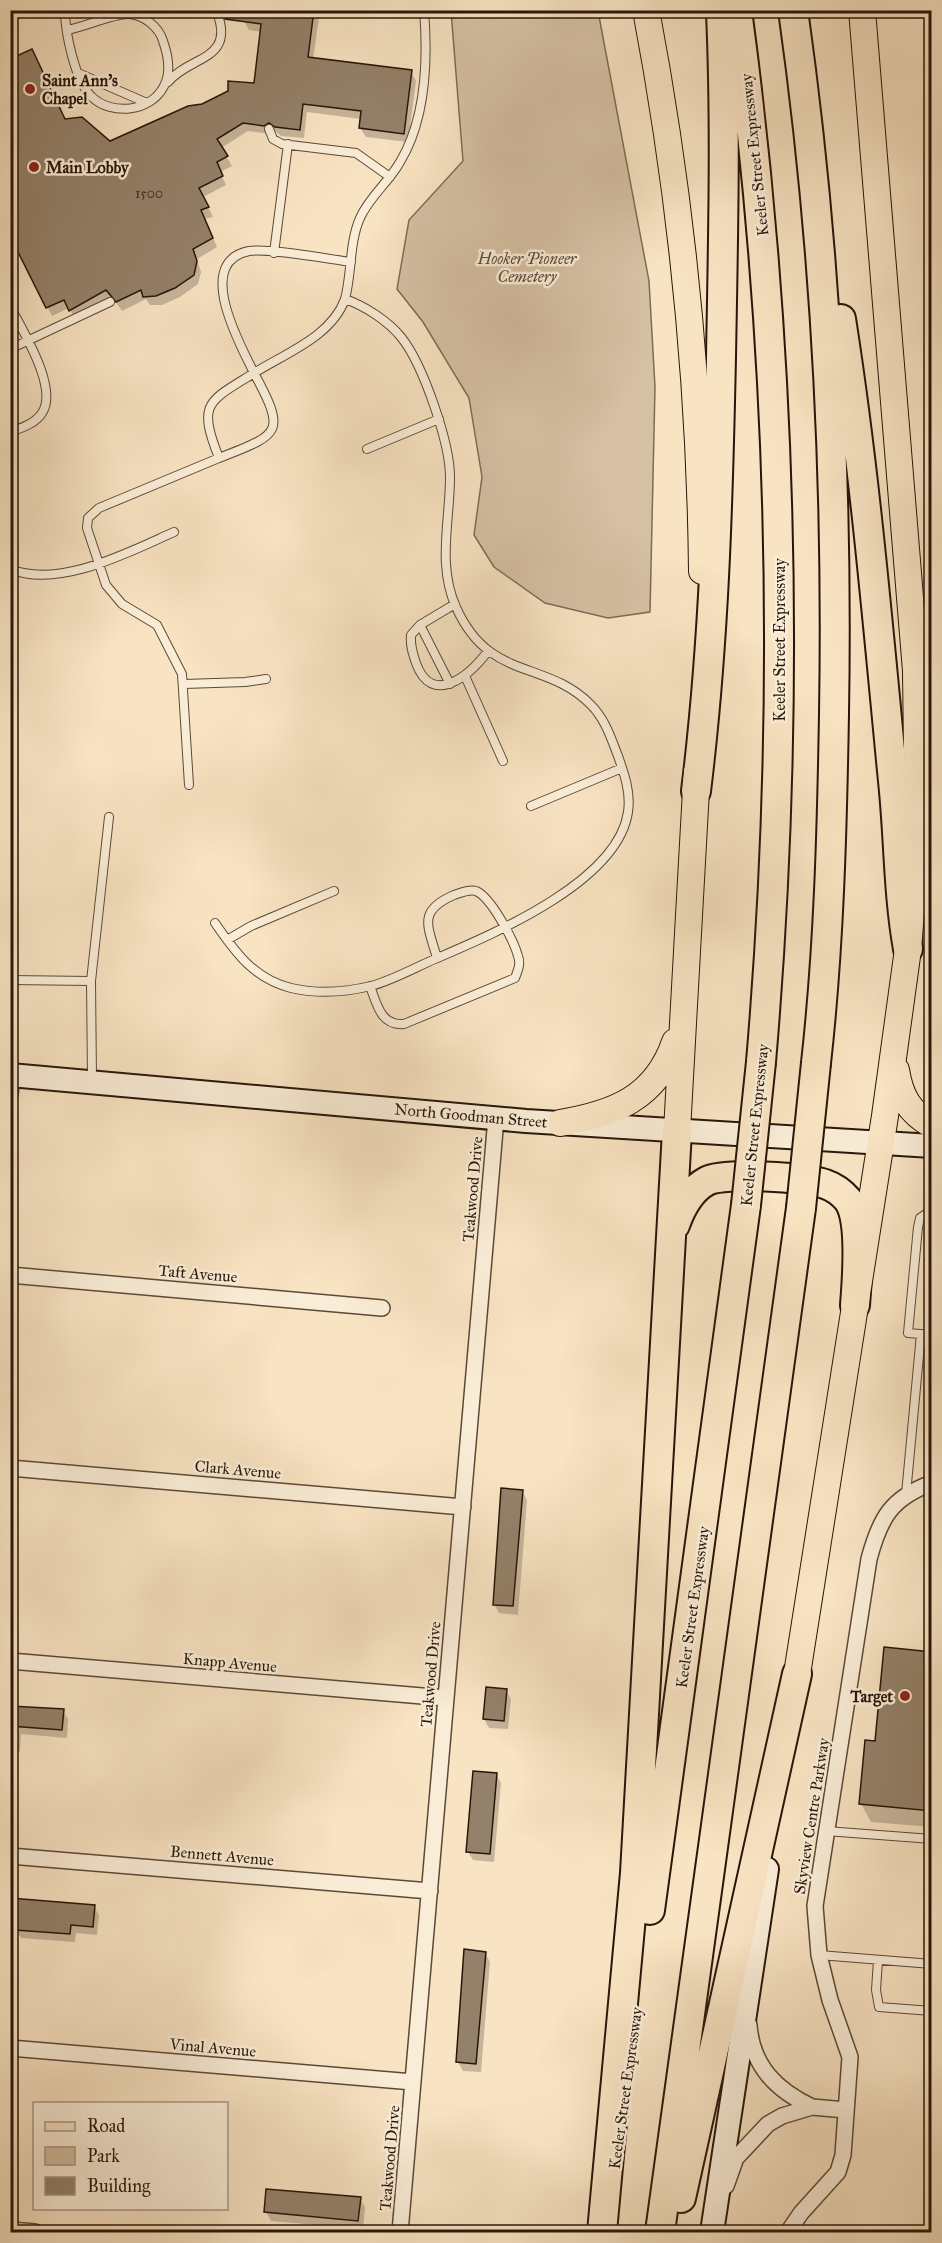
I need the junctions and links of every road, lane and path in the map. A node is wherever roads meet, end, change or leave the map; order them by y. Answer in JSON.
{"nodes":[{"id":1,"x":65,"y":10,"type":"edge"},
{"id":2,"x":216,"y":10,"type":"edge"},
{"id":3,"x":424,"y":10,"type":"edge"},
{"id":4,"x":646,"y":10,"type":"edge"},
{"id":5,"x":721,"y":10,"type":"edge"},
{"id":6,"x":737,"y":10,"type":"edge"},
{"id":7,"x":793,"y":10,"type":"edge"},
{"id":8,"x":862,"y":10,"type":"edge"},
{"id":9,"x":67,"y":30,"type":"junction"},
{"id":10,"x":78,"y":73,"type":"junction"},
{"id":11,"x":802,"y":82,"type":"junction"},
{"id":12,"x":165,"y":85,"type":"junction"},
{"id":13,"x":147,"y":103,"type":"junction"},
{"id":14,"x":269,"y":129,"type":"dead end"},
{"id":15,"x":288,"y":144,"type":"junction"},
{"id":16,"x":390,"y":177,"type":"junction"},
{"id":17,"x":274,"y":253,"type":"junction"},
{"id":18,"x":351,"y":261,"type":"junction"},
{"id":19,"x":345,"y":299,"type":"junction"},
{"id":20,"x":110,"y":302,"type":"dead end"},
{"id":21,"x":10,"y":306,"type":"edge"},
{"id":22,"x":27,"y":341,"type":"junction"},
{"id":23,"x":10,"y":349,"type":"edge"},
{"id":24,"x":254,"y":373,"type":"junction"},
{"id":25,"x":439,"y":419,"type":"junction"},
{"id":26,"x":10,"y":432,"type":"edge"},
{"id":27,"x":367,"y":449,"type":"dead end"},
{"id":28,"x":219,"y":458,"type":"junction"},
{"id":29,"x":174,"y":532,"type":"dead end"},
{"id":30,"x":98,"y":563,"type":"junction"},
{"id":31,"x":10,"y":569,"type":"edge"},
{"id":32,"x":455,"y":604,"type":"junction"},
{"id":33,"x":420,"y":625,"type":"junction"},
{"id":34,"x":488,"y":651,"type":"junction"},
{"id":35,"x":465,"y":676,"type":"junction"},
{"id":36,"x":266,"y":679,"type":"dead end"},
{"id":37,"x":184,"y":684,"type":"junction"},
{"id":38,"x":450,"y":684,"type":"junction"},
{"id":39,"x":503,"y":760,"type":"dead end"},
{"id":40,"x":622,"y":768,"type":"junction"},
{"id":41,"x":189,"y":785,"type":"dead end"},
{"id":42,"x":696,"y":791,"type":"junction"},
{"id":43,"x":531,"y":806,"type":"dead end"},
{"id":44,"x":109,"y":817,"type":"dead end"},
{"id":45,"x":333,"y":891,"type":"dead end"},
{"id":46,"x":215,"y":923,"type":"dead end"},
{"id":47,"x":505,"y":928,"type":"junction"},
{"id":48,"x":227,"y":940,"type":"junction"},
{"id":49,"x":908,"y":949,"type":"junction"},
{"id":50,"x":437,"y":958,"type":"junction"},
{"id":51,"x":10,"y":980,"type":"edge"},
{"id":52,"x":90,"y":981,"type":"junction"},
{"id":53,"x":370,"y":986,"type":"junction"},
{"id":54,"x":683,"y":1013,"type":"junction"},
{"id":55,"x":895,"y":1047,"type":"junction"},
{"id":56,"x":11,"y":1081,"type":"edge"},
{"id":57,"x":92,"y":1082,"type":"junction"},
{"id":58,"x":496,"y":1118,"type":"junction"},
{"id":59,"x":560,"y":1123,"type":"junction"},
{"id":60,"x":932,"y":1125,"type":"edge"},
{"id":61,"x":677,"y":1131,"type":"junction"},
{"id":62,"x":881,"y":1143,"type":"junction"},
{"id":63,"x":932,"y":1146,"type":"edge"},
{"id":64,"x":932,"y":1210,"type":"edge"},
{"id":65,"x":669,"y":1248,"type":"junction"},
{"id":66,"x":10,"y":1275,"type":"edge"},
{"id":67,"x":855,"y":1305,"type":"junction"},
{"id":68,"x":382,"y":1308,"type":"dead end"},
{"id":69,"x":921,"y":1334,"type":"junction"},
{"id":70,"x":932,"y":1335,"type":"edge"},
{"id":71,"x":10,"y":1468,"type":"edge"},
{"id":72,"x":932,"y":1483,"type":"edge"},
{"id":73,"x":906,"y":1494,"type":"junction"},
{"id":74,"x":463,"y":1506,"type":"junction"},
{"id":75,"x":10,"y":1661,"type":"edge"},
{"id":76,"x":797,"y":1674,"type":"junction"},
{"id":77,"x":446,"y":1698,"type":"junction"},
{"id":78,"x":826,"y":1830,"type":"junction"},
{"id":79,"x":932,"y":1839,"type":"edge"},
{"id":80,"x":10,"y":1856,"type":"edge"},
{"id":81,"x":430,"y":1891,"type":"junction"},
{"id":82,"x":819,"y":1955,"type":"junction"},
{"id":83,"x":878,"y":1960,"type":"junction"},
{"id":84,"x":932,"y":1964,"type":"edge"},
{"id":85,"x":747,"y":1996,"type":"junction"},
{"id":86,"x":932,"y":2011,"type":"edge"},
{"id":87,"x":10,"y":2048,"type":"edge"},
{"id":88,"x":413,"y":2082,"type":"junction"},
{"id":89,"x":812,"y":2107,"type":"junction"},
{"id":90,"x":846,"y":2110,"type":"junction"},
{"id":91,"x":713,"y":2227,"type":"edge"},
{"id":92,"x":10,"y":2230,"type":"edge"},
{"id":93,"x":35,"y":2232,"type":"edge"},
{"id":94,"x":400,"y":2232,"type":"edge"},
{"id":95,"x":604,"y":2232,"type":"edge"},
{"id":96,"x":660,"y":2232,"type":"edge"},
{"id":97,"x":674,"y":2232,"type":"edge"},
{"id":98,"x":788,"y":2232,"type":"edge"}],
"edges":[{"from":1,"to":9,"type":"lane"},
{"from":2,"to":12,"type":"lane"},
{"from":3,"to":16,"type":"lane"},
{"from":4,"to":42,"type":"main road"},
{"from":5,"to":42,"type":"highway"},
{"from":6,"to":95,"type":"highway","name":"Keeler Street Expressway","bridge":true},
{"from":7,"to":11,"type":"highway"},
{"from":8,"to":49,"type":"main road"},
{"from":9,"to":10,"type":"lane"},
{"from":9,"to":12,"type":"lane"},
{"from":10,"to":13,"type":"lane"},
{"from":10,"to":13,"type":"lane"},
{"from":11,"to":49,"type":"highway"},
{"from":11,"to":96,"type":"highway","bridge":true},
{"from":12,"to":13,"type":"lane"},
{"from":14,"to":15,"type":"lane"},
{"from":15,"to":16,"type":"lane"},
{"from":15,"to":17,"type":"lane"},
{"from":16,"to":18,"type":"lane"},
{"from":17,"to":18,"type":"lane"},
{"from":17,"to":24,"type":"lane"},
{"from":18,"to":19,"type":"lane"},
{"from":19,"to":24,"type":"lane"},
{"from":19,"to":25,"type":"lane"},
{"from":20,"to":22,"type":"lane"},
{"from":21,"to":22,"type":"lane"},
{"from":22,"to":23,"type":"lane"},
{"from":22,"to":26,"type":"lane"},
{"from":24,"to":28,"type":"lane"},
{"from":24,"to":28,"type":"lane"},
{"from":25,"to":27,"type":"lane"},
{"from":25,"to":32,"type":"lane"},
{"from":28,"to":30,"type":"lane"},
{"from":29,"to":30,"type":"lane"},
{"from":30,"to":31,"type":"lane"},
{"from":30,"to":37,"type":"lane"},
{"from":32,"to":33,"type":"lane"},
{"from":32,"to":34,"type":"lane"},
{"from":33,"to":38,"type":"lane"},
{"from":33,"to":38,"type":"lane"},
{"from":34,"to":35,"type":"lane"},
{"from":34,"to":40,"type":"lane"},
{"from":35,"to":38,"type":"lane"},
{"from":35,"to":39,"type":"lane"},
{"from":36,"to":37,"type":"lane"},
{"from":37,"to":41,"type":"lane"},
{"from":40,"to":43,"type":"lane"},
{"from":40,"to":47,"type":"lane"},
{"from":42,"to":54,"type":"main road"},
{"from":44,"to":52,"type":"lane"},
{"from":45,"to":48,"type":"lane"},
{"from":46,"to":48,"type":"lane"},
{"from":47,"to":50,"type":"lane"},
{"from":47,"to":50,"type":"lane"},
{"from":47,"to":53,"type":"lane"},
{"from":48,"to":53,"type":"lane"},
{"from":49,"to":55,"type":"main road"},
{"from":50,"to":53,"type":"lane"},
{"from":51,"to":52,"type":"lane"},
{"from":52,"to":57,"type":"lane"},
{"from":54,"to":59,"type":"main road"},
{"from":54,"to":61,"type":"main road"},
{"from":55,"to":60,"type":"main road"},
{"from":55,"to":62,"type":"main road"},
{"from":56,"to":57,"type":"main road","name":"North Goodman Street"},
{"from":57,"to":58,"type":"main road","name":"North Goodman Street"},
{"from":58,"to":59,"type":"main road","name":"North Goodman Street"},
{"from":58,"to":74,"type":"street","name":"Teakwood Drive"},
{"from":59,"to":61,"type":"main road","name":"North Goodman Street"},
{"from":61,"to":62,"type":"main road","name":"North Goodman Street"},
{"from":61,"to":65,"type":"highway"},
{"from":62,"to":63,"type":"main road","name":"North Goodman Street"},
{"from":62,"to":67,"type":"main road"},
{"from":64,"to":69,"type":"lane"},
{"from":65,"to":67,"type":"highway"},
{"from":65,"to":95,"type":"highway"},
{"from":66,"to":68,"type":"street","name":"Taft Avenue"},
{"from":67,"to":76,"type":"main road"},
{"from":69,"to":70,"type":"lane"},
{"from":69,"to":73,"type":"lane"},
{"from":71,"to":74,"type":"street","name":"Clark Avenue"},
{"from":72,"to":73,"type":"street","name":"Skyview Centre Parkway"},
{"from":73,"to":78,"type":"street","name":"Skyview Centre Parkway"},
{"from":74,"to":77,"type":"street","name":"Teakwood Drive"},
{"from":75,"to":77,"type":"street","name":"Knapp Avenue"},
{"from":76,"to":85,"type":"main road"},
{"from":76,"to":97,"type":"highway"},
{"from":77,"to":81,"type":"street","name":"Teakwood Drive"},
{"from":78,"to":79,"type":"lane"},
{"from":78,"to":82,"type":"street","name":"Skyview Centre Parkway"},
{"from":80,"to":81,"type":"street","name":"Bennett Avenue"},
{"from":81,"to":88,"type":"street","name":"Teakwood Drive"},
{"from":82,"to":83,"type":"lane"},
{"from":82,"to":90,"type":"street","name":"Skyview Centre Parkway"},
{"from":83,"to":84,"type":"lane"},
{"from":83,"to":86,"type":"lane"},
{"from":85,"to":89,"type":"street"},
{"from":85,"to":91,"type":"main road"},
{"from":87,"to":88,"type":"street","name":"Vinal Avenue"},
{"from":88,"to":94,"type":"street","name":"Teakwood Drive"},
{"from":89,"to":90,"type":"street"},
{"from":89,"to":91,"type":"street"},
{"from":90,"to":98,"type":"street","name":"Skyview Centre Parkway"},
{"from":92,"to":93,"type":"street"}]}
